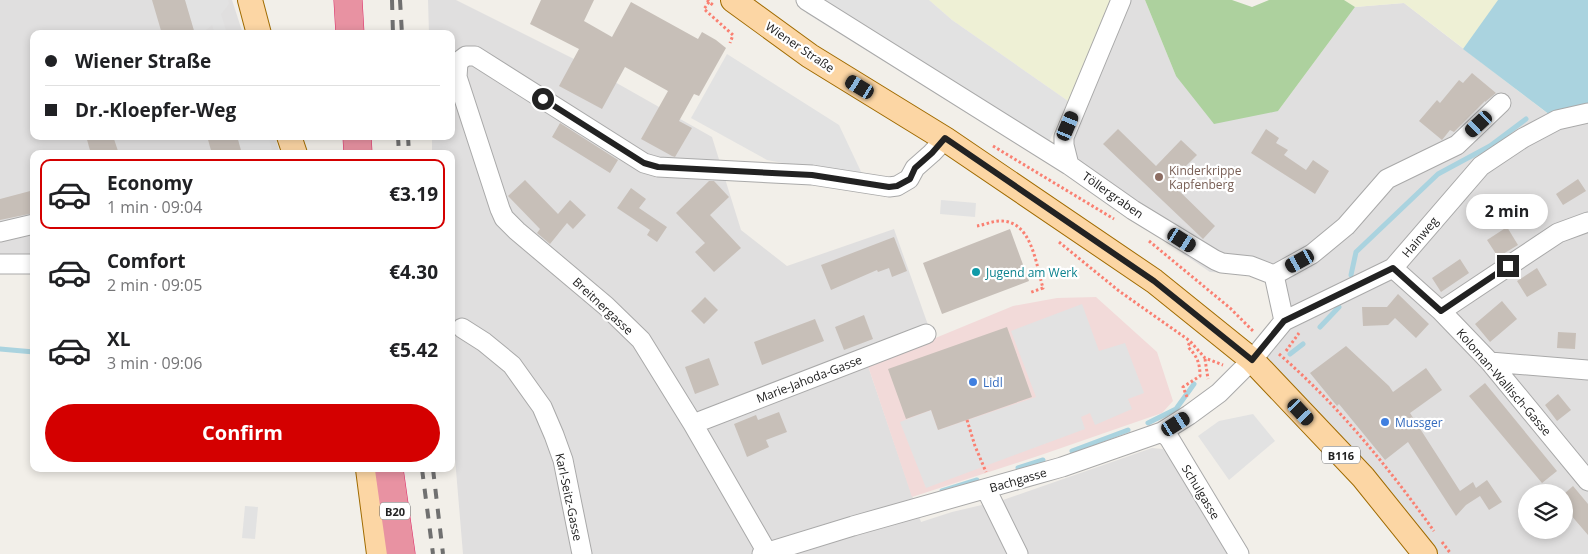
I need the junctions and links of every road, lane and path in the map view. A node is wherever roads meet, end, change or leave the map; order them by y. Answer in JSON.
{"nodes":[{"id":1,"x":250,"y":0,"type":"edge"},
{"id":2,"x":348,"y":0,"type":"edge"},
{"id":3,"x":806,"y":0,"type":"edge"},
{"id":4,"x":1121,"y":0,"type":"edge"},
{"id":5,"x":708,"y":1,"type":"edge"},
{"id":6,"x":725,"y":4,"type":"edge"},
{"id":7,"x":258,"y":30,"type":"edge"},
{"id":8,"x":350,"y":30,"type":"edge"},
{"id":9,"x":730,"y":42,"type":"dead end"},
{"id":10,"x":1501,"y":103,"type":"dead end"},
{"id":11,"x":1588,"y":113,"type":"edge"},
{"id":12,"x":945,"y":138,"type":"junction"},
{"id":13,"x":1069,"y":165,"type":"junction"},
{"id":14,"x":1588,"y":222,"type":"edge"},
{"id":15,"x":30,"y":225,"type":"edge"},
{"id":16,"x":977,"y":226,"type":"dead end"},
{"id":17,"x":0,"y":232,"type":"edge"},
{"id":18,"x":1055,"y":239,"type":"dead end"},
{"id":19,"x":0,"y":264,"type":"edge"},
{"id":20,"x":30,"y":264,"type":"edge"},
{"id":21,"x":1393,"y":268,"type":"junction"},
{"id":22,"x":1274,"y":275,"type":"junction"},
{"id":23,"x":1028,"y":293,"type":"dead end"},
{"id":24,"x":1441,"y":311,"type":"junction"},
{"id":25,"x":1284,"y":321,"type":"junction"},
{"id":26,"x":462,"y":328,"type":"dead end"},
{"id":27,"x":926,"y":334,"type":"dead end"},
{"id":28,"x":1298,"y":336,"type":"dead end"},
{"id":29,"x":1190,"y":341,"type":"junction"},
{"id":30,"x":1286,"y":351,"type":"dead end"},
{"id":31,"x":1205,"y":358,"type":"dead end"},
{"id":32,"x":1252,"y":360,"type":"junction"},
{"id":33,"x":1490,"y":362,"type":"junction"},
{"id":34,"x":1588,"y":370,"type":"edge"},
{"id":35,"x":1184,"y":391,"type":"dead end"},
{"id":36,"x":693,"y":424,"type":"junction"},
{"id":37,"x":1162,"y":432,"type":"junction"},
{"id":38,"x":368,"y":472,"type":"edge"},
{"id":39,"x":389,"y":472,"type":"edge"},
{"id":40,"x":1588,"y":481,"type":"edge"},
{"id":41,"x":986,"y":489,"type":"junction"},
{"id":42,"x":379,"y":554,"type":"edge"},
{"id":43,"x":401,"y":554,"type":"edge"},
{"id":44,"x":582,"y":554,"type":"edge"},
{"id":45,"x":766,"y":554,"type":"edge"},
{"id":46,"x":1018,"y":554,"type":"edge"},
{"id":47,"x":1239,"y":554,"type":"edge"},
{"id":48,"x":1425,"y":554,"type":"edge"}],
"edges":[{"from":1,"to":7,"type":"main road"},
{"from":2,"to":8,"type":"highway"},
{"from":3,"to":13,"type":"street"},
{"from":4,"to":13,"type":"street","name":"Töllergraben"},
{"from":5,"to":6,"type":"path"},
{"from":5,"to":9,"type":"path"},
{"from":6,"to":12,"type":"main road","name":"Wiener Straße","number":"B116"},
{"from":10,"to":22,"type":"street"},
{"from":11,"to":21,"type":"street","name":"Hainweg"},
{"from":12,"to":32,"type":"main road","name":"Wiener Straße","number":"B116"},
{"from":12,"to":36,"type":"street","name":"Breitnergasse"},
{"from":13,"to":22,"type":"street","name":"Töllergraben"},
{"from":14,"to":24,"type":"street"},
{"from":15,"to":17,"type":"street"},
{"from":16,"to":23,"type":"path"},
{"from":18,"to":29,"type":"path"},
{"from":19,"to":20,"type":"street"},
{"from":21,"to":24,"type":"street","name":"Koloman-Wallisch-Gasse"},
{"from":21,"to":25,"type":"street","name":"Hainweg"},
{"from":22,"to":25,"type":"street"},
{"from":24,"to":33,"type":"street","name":"Koloman-Wallisch-Gasse"},
{"from":25,"to":32,"type":"street","name":"Hainweg"},
{"from":26,"to":44,"type":"street","name":"Karl-Seitz-Gasse"},
{"from":27,"to":36,"type":"street","name":"Marie-Jahoda-Gasse"},
{"from":28,"to":30,"type":"path"},
{"from":29,"to":31,"type":"path"},
{"from":29,"to":35,"type":"path"},
{"from":32,"to":37,"type":"street","name":"Bachgasse"},
{"from":32,"to":48,"type":"main road","name":"Wiener Straße","number":"B116"},
{"from":33,"to":34,"type":"street"},
{"from":33,"to":40,"type":"street","name":"Koloman-Wallisch-Gasse"},
{"from":36,"to":45,"type":"street","name":"Breitnergasse"},
{"from":37,"to":41,"type":"street","name":"Bachgasse"},
{"from":37,"to":47,"type":"street","name":"Schulgasse"},
{"from":38,"to":42,"type":"main road"},
{"from":39,"to":43,"type":"highway","number":"B20"},
{"from":41,"to":45,"type":"street","name":"Bachgasse"},
{"from":41,"to":46,"type":"street"}]}
